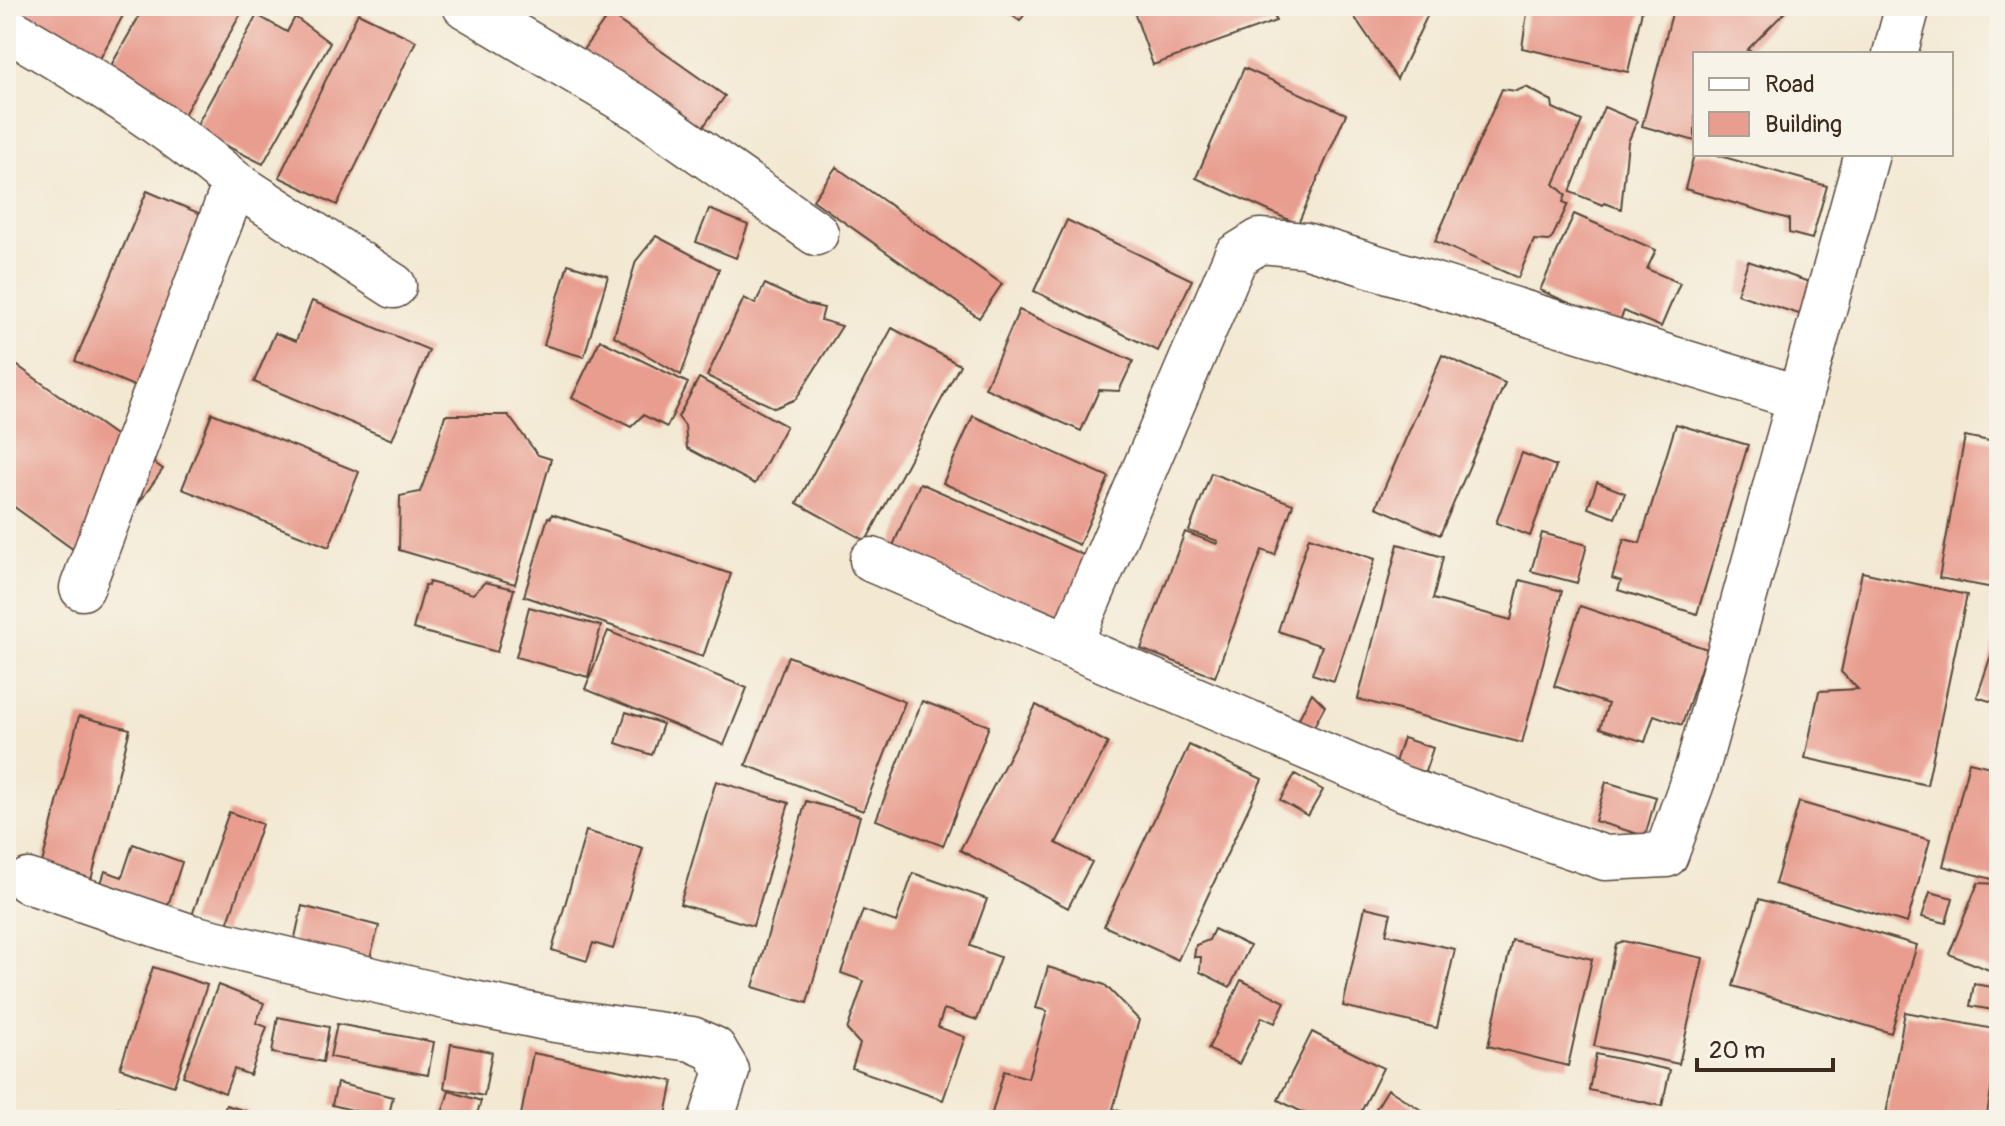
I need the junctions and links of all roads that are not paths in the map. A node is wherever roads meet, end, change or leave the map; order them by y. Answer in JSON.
{"nodes":[{"id":1,"x":465,"y":6,"type":"edge"},
{"id":2,"x":1908,"y":6,"type":"edge"},
{"id":3,"x":6,"y":28,"type":"edge"},
{"id":4,"x":1896,"y":52,"type":"edge"},
{"id":5,"x":1866,"y":156,"type":"edge"},
{"id":6,"x":235,"y":183,"type":"junction"},
{"id":7,"x":816,"y":233,"type":"dead end"},
{"id":8,"x":394,"y":286,"type":"dead end"},
{"id":9,"x":1800,"y":398,"type":"junction"},
{"id":10,"x":872,"y":560,"type":"dead end"},
{"id":11,"x":82,"y":588,"type":"dead end"},
{"id":12,"x":1069,"y":645,"type":"junction"},
{"id":13,"x":28,"y":881,"type":"dead end"},
{"id":14,"x":711,"y":1120,"type":"edge"}],
"edges":[{"from":1,"to":7,"type":"street"},
{"from":2,"to":4,"type":"street"},
{"from":3,"to":6,"type":"street"},
{"from":5,"to":9,"type":"street"},
{"from":6,"to":8,"type":"street"},
{"from":6,"to":11,"type":"street"},
{"from":9,"to":12,"type":"street"},
{"from":9,"to":12,"type":"street"},
{"from":10,"to":12,"type":"street"},
{"from":13,"to":14,"type":"street"}]}
